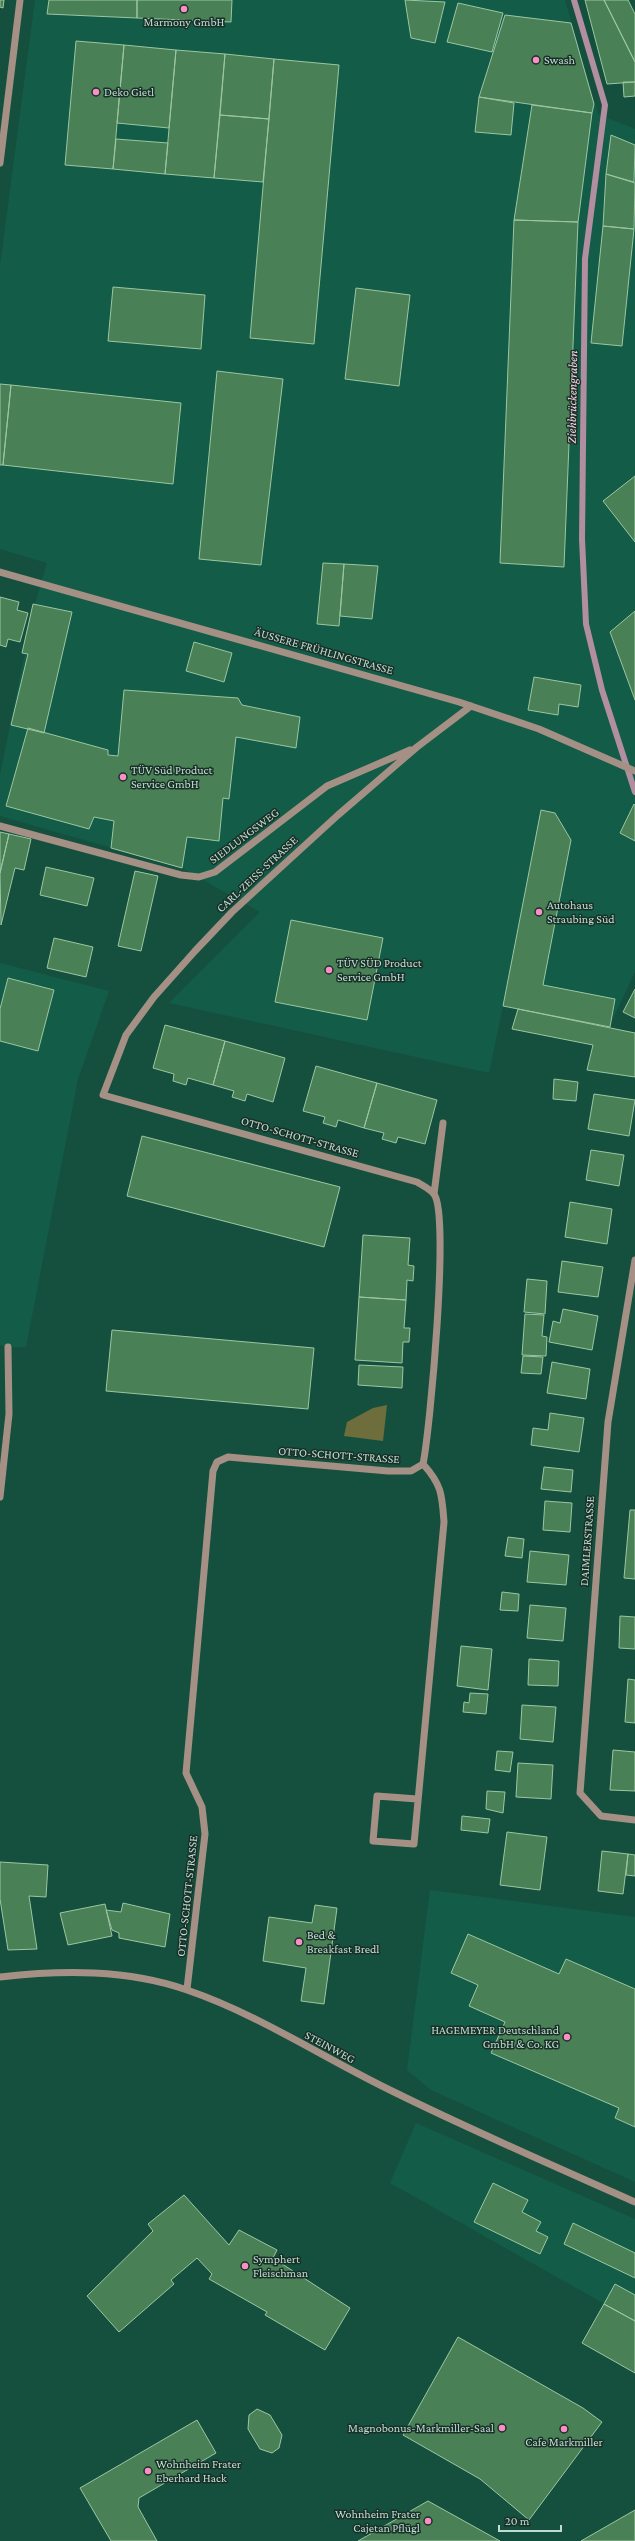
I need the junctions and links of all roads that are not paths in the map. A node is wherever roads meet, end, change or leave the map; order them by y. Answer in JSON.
{"nodes":[{"id":1,"x":20,"y":0,"type":"edge"},
{"id":2,"x":0,"y":163,"type":"edge"},
{"id":3,"x":0,"y":572,"type":"edge"},
{"id":4,"x":471,"y":706,"type":"junction"},
{"id":5,"x":418,"y":747,"type":"junction"},
{"id":6,"x":635,"y":771,"type":"edge"},
{"id":7,"x":0,"y":826,"type":"edge"},
{"id":8,"x":103,"y":1095,"type":"joint"},
{"id":9,"x":443,"y":1123,"type":"dead end"},
{"id":10,"x":434,"y":1194,"type":"junction"},
{"id":11,"x":635,"y":1260,"type":"edge"},
{"id":12,"x":633,"y":1282,"type":"edge"},
{"id":13,"x":8,"y":1347,"type":"dead end"},
{"id":14,"x":423,"y":1464,"type":"junction"},
{"id":15,"x":0,"y":1497,"type":"edge"},
{"id":16,"x":417,"y":1799,"type":"junction"},
{"id":17,"x":635,"y":1820,"type":"edge"},
{"id":18,"x":0,"y":1977,"type":"edge"},
{"id":19,"x":187,"y":1989,"type":"junction"},
{"id":20,"x":635,"y":2202,"type":"edge"}],
"edges":[{"from":1,"to":2,"type":"street"},
{"from":3,"to":4,"type":"street","name":"ÄUSSERE FRÜHLINGSTRASSE"},
{"from":4,"to":5,"type":"street","name":"CARL-ZEISS-STRASSE"},
{"from":4,"to":6,"type":"street","name":"ÄUSSERE FRÜHLINGSTRASSE"},
{"from":5,"to":7,"type":"street","name":"SIEDLUNGSWEG"},
{"from":5,"to":8,"type":"street","name":"CARL-ZEISS-STRASSE"},
{"from":8,"to":10,"type":"street","name":"OTTO-SCHOTT-STRASSE"},
{"from":9,"to":10,"type":"street"},
{"from":10,"to":14,"type":"street"},
{"from":11,"to":12,"type":"street","name":"DAIMLERSTRASSE"},
{"from":12,"to":17,"type":"street","name":"DAIMLERSTRASSE"},
{"from":13,"to":15,"type":"street"},
{"from":14,"to":16,"type":"street"},
{"from":14,"to":19,"type":"street","name":"OTTO-SCHOTT-STRASSE"},
{"from":16,"to":16,"type":"street"},
{"from":18,"to":19,"type":"street","name":"STEINWEG"},
{"from":19,"to":20,"type":"street","name":"STEINWEG"}]}
